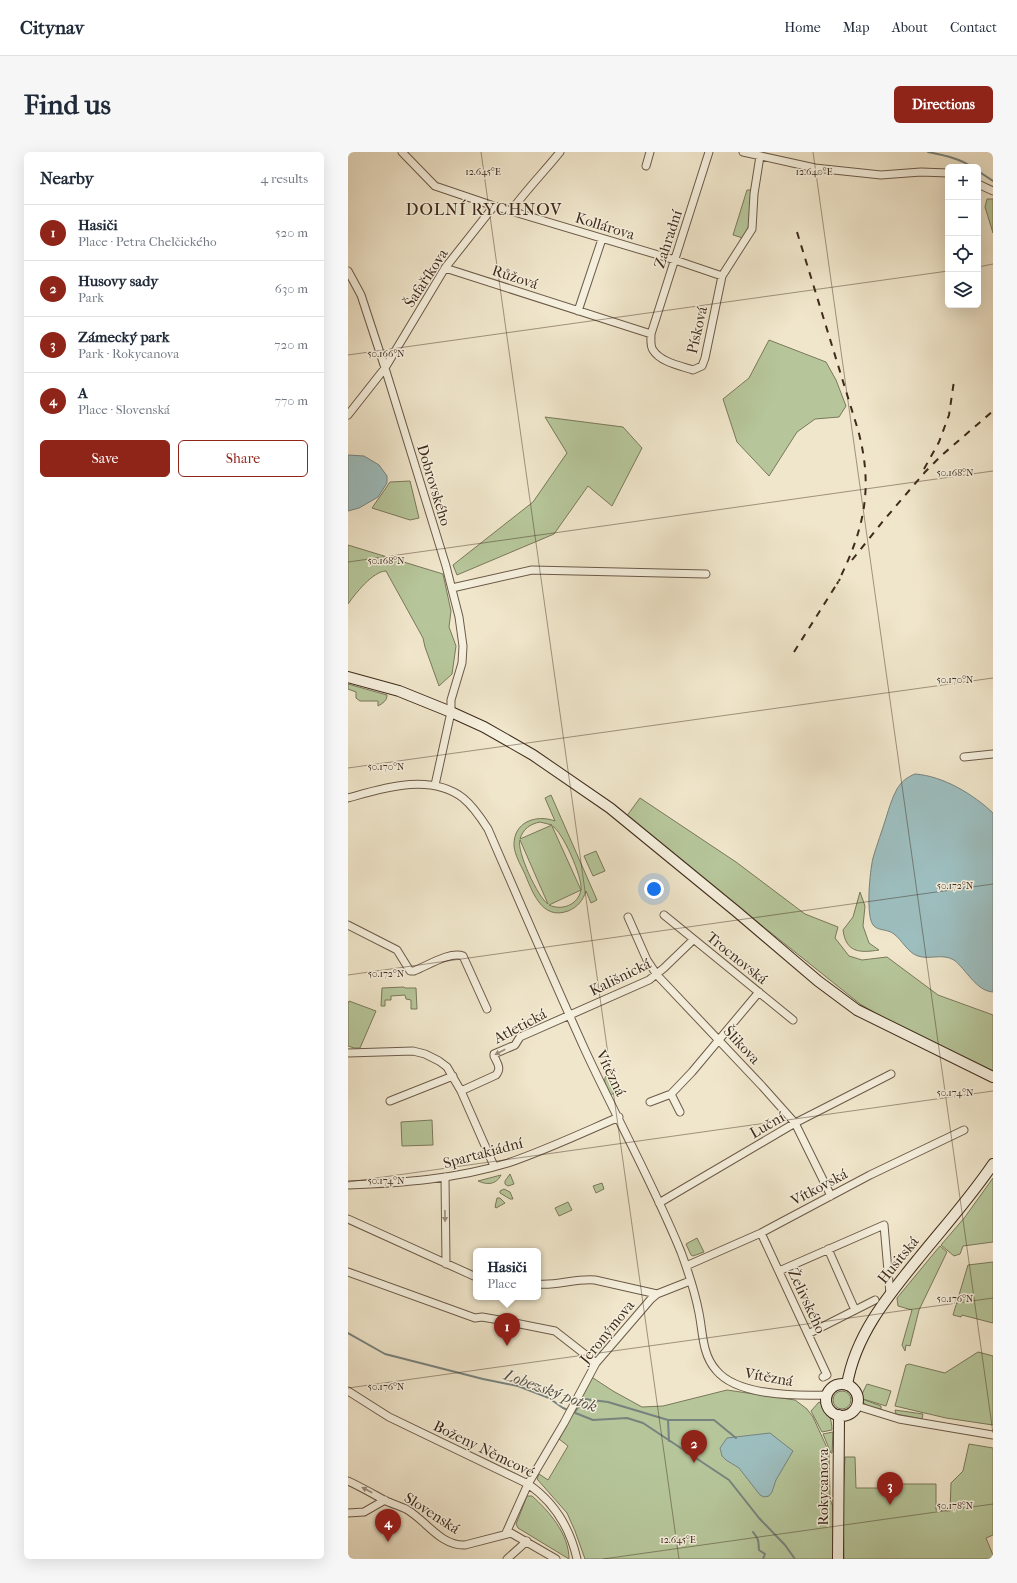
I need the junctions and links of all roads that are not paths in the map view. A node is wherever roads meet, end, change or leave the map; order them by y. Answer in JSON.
{"nodes":[{"id":1,"x":402,"y":152,"type":"edge"},
{"id":2,"x":560,"y":152,"type":"edge"},
{"id":3,"x":650,"y":152,"type":"edge"},
{"id":4,"x":709,"y":152,"type":"edge"},
{"id":5,"x":743,"y":152,"type":"edge"},
{"id":6,"x":760,"y":156,"type":"junction"},
{"id":7,"x":646,"y":166,"type":"dead end"},
{"id":8,"x":945,"y":173,"type":"edge"},
{"id":9,"x":981,"y":185,"type":"edge"},
{"id":10,"x":993,"y":191,"type":"edge"},
{"id":11,"x":494,"y":206,"type":"junction"},
{"id":12,"x":511,"y":211,"type":"junction"},
{"id":13,"x":602,"y":238,"type":"junction"},
{"id":14,"x":675,"y":260,"type":"junction"},
{"id":15,"x":445,"y":268,"type":"junction"},
{"id":16,"x":348,"y":271,"type":"edge"},
{"id":17,"x":722,"y":276,"type":"junction"},
{"id":18,"x":578,"y":311,"type":"junction"},
{"id":19,"x":651,"y":334,"type":"junction"},
{"id":20,"x":385,"y":368,"type":"junction"},
{"id":21,"x":351,"y":407,"type":"edge"},
{"id":22,"x":348,"y":415,"type":"edge"},
{"id":23,"x":706,"y":574,"type":"dead end"},
{"id":24,"x":452,"y":588,"type":"junction"},
{"id":25,"x":348,"y":677,"type":"edge"},
{"id":26,"x":451,"y":712,"type":"junction"},
{"id":27,"x":993,"y":754,"type":"edge"},
{"id":28,"x":964,"y":757,"type":"dead end"},
{"id":29,"x":435,"y":785,"type":"junction"},
{"id":30,"x":348,"y":798,"type":"edge"},
{"id":31,"x":664,"y":915,"type":"dead end"},
{"id":32,"x":628,"y":917,"type":"dead end"},
{"id":33,"x":348,"y":925,"type":"edge"},
{"id":34,"x":693,"y":940,"type":"junction"},
{"id":35,"x":657,"y":974,"type":"junction"},
{"id":36,"x":759,"y":992,"type":"junction"},
{"id":37,"x":487,"y":1009,"type":"dead end"},
{"id":38,"x":571,"y":1016,"type":"junction"},
{"id":39,"x":793,"y":1020,"type":"dead end"},
{"id":40,"x":719,"y":1040,"type":"junction"},
{"id":41,"x":348,"y":1053,"type":"edge"},
{"id":42,"x":891,"y":1074,"type":"dead end"},
{"id":43,"x":453,"y":1076,"type":"junction"},
{"id":44,"x":993,"y":1077,"type":"edge"},
{"id":45,"x":461,"y":1090,"type":"junction"},
{"id":46,"x":671,"y":1094,"type":"junction"},
{"id":47,"x":390,"y":1101,"type":"dead end"},
{"id":48,"x":650,"y":1102,"type":"dead end"},
{"id":49,"x":680,"y":1112,"type":"dead end"},
{"id":50,"x":619,"y":1117,"type":"junction"},
{"id":51,"x":795,"y":1123,"type":"junction"},
{"id":52,"x":964,"y":1130,"type":"dead end"},
{"id":53,"x":993,"y":1164,"type":"edge"},
{"id":54,"x":494,"y":1166,"type":"junction"},
{"id":55,"x":445,"y":1177,"type":"junction"},
{"id":56,"x":348,"y":1185,"type":"edge"},
{"id":57,"x":831,"y":1196,"type":"junction"},
{"id":58,"x":659,"y":1203,"type":"junction"},
{"id":59,"x":348,"y":1219,"type":"edge"},
{"id":60,"x":760,"y":1233,"type":"junction"},
{"id":61,"x":828,"y":1249,"type":"junction"},
{"id":62,"x":446,"y":1264,"type":"junction"},
{"id":63,"x":686,"y":1266,"type":"junction"},
{"id":64,"x":779,"y":1271,"type":"junction"},
{"id":65,"x":348,"y":1272,"type":"edge"},
{"id":66,"x":473,"y":1276,"type":"edge"},
{"id":67,"x":690,"y":1280,"type":"junction"},
{"id":68,"x":541,"y":1284,"type":"edge"},
{"id":69,"x":657,"y":1294,"type":"junction"},
{"id":70,"x":890,"y":1294,"type":"junction"},
{"id":71,"x":875,"y":1300,"type":"dead end"},
{"id":72,"x":855,"y":1310,"type":"junction"},
{"id":73,"x":808,"y":1334,"type":"junction"},
{"id":74,"x":596,"y":1363,"type":"junction"},
{"id":75,"x":823,"y":1377,"type":"dead end"},
{"id":76,"x":847,"y":1385,"type":"junction"},
{"id":77,"x":348,"y":1391,"type":"edge"},
{"id":78,"x":827,"y":1395,"type":"junction"},
{"id":79,"x":856,"y":1406,"type":"junction"},
{"id":80,"x":839,"y":1415,"type":"junction"},
{"id":81,"x":993,"y":1435,"type":"edge"},
{"id":82,"x":348,"y":1480,"type":"edge"},
{"id":83,"x":528,"y":1484,"type":"junction"},
{"id":84,"x":385,"y":1500,"type":"junction"},
{"id":85,"x":348,"y":1513,"type":"edge"},
{"id":86,"x":506,"y":1534,"type":"junction"},
{"id":87,"x":527,"y":1541,"type":"junction"},
{"id":88,"x":507,"y":1559,"type":"edge"},
{"id":89,"x":556,"y":1559,"type":"edge"},
{"id":90,"x":577,"y":1559,"type":"edge"},
{"id":91,"x":838,"y":1559,"type":"edge"}],
"edges":[{"from":1,"to":11,"type":"street","name":"Kollárova"},
{"from":2,"to":12,"type":"street"},
{"from":3,"to":7,"type":"street"},
{"from":4,"to":14,"type":"street","name":"Zahradní"},
{"from":5,"to":6,"type":"street"},
{"from":6,"to":8,"type":"street"},
{"from":6,"to":17,"type":"street","name":"Písková"},
{"from":9,"to":10,"type":"street"},
{"from":11,"to":12,"type":"street","name":"Kollárova"},
{"from":11,"to":15,"type":"street","name":"Šafaříkova"},
{"from":12,"to":13,"type":"street","name":"Kollárova"},
{"from":13,"to":14,"type":"street","name":"Kollárova"},
{"from":13,"to":18,"type":"street"},
{"from":14,"to":17,"type":"street"},
{"from":14,"to":19,"type":"street","name":"Zahradní"},
{"from":15,"to":18,"type":"street","name":"Růžová"},
{"from":15,"to":20,"type":"street","name":"Šafaříkova"},
{"from":16,"to":20,"type":"street","name":"Dobrovského"},
{"from":17,"to":19,"type":"street","name":"Písková"},
{"from":18,"to":19,"type":"street","name":"Růžová"},
{"from":20,"to":21,"type":"street","name":"Šafaříkova"},
{"from":20,"to":24,"type":"street","name":"Dobrovského"},
{"from":21,"to":22,"type":"street","name":"Šafaříkova"},
{"from":23,"to":24,"type":"street"},
{"from":24,"to":26,"type":"street","name":"Dobrovského"},
{"from":25,"to":26,"type":"main road"},
{"from":26,"to":29,"type":"street","name":"Dobrovského"},
{"from":26,"to":44,"type":"main road"},
{"from":27,"to":28,"type":"street"},
{"from":29,"to":30,"type":"street","name":"Vítězná"},
{"from":29,"to":38,"type":"street","name":"Vítězná"},
{"from":31,"to":34,"type":"street","name":"Trocnovská"},
{"from":32,"to":35,"type":"street","name":"Šlikova"},
{"from":33,"to":37,"type":"street"},
{"from":34,"to":35,"type":"street","name":"Kališnická"},
{"from":34,"to":36,"type":"street","name":"Trocnovská"},
{"from":35,"to":38,"type":"street","name":"Kališnická"},
{"from":35,"to":40,"type":"street","name":"Šlikova"},
{"from":36,"to":39,"type":"street","name":"Trocnovská"},
{"from":36,"to":40,"type":"street"},
{"from":38,"to":45,"type":"street","name":"Atletická","one_way":true},
{"from":38,"to":50,"type":"street","name":"Vítězná"},
{"from":40,"to":46,"type":"street"},
{"from":40,"to":51,"type":"street","name":"Šlikova"},
{"from":41,"to":43,"type":"street"},
{"from":42,"to":51,"type":"street","name":"Luční"},
{"from":43,"to":45,"type":"street"},
{"from":43,"to":47,"type":"street"},
{"from":45,"to":54,"type":"street"},
{"from":46,"to":48,"type":"street"},
{"from":46,"to":49,"type":"street"},
{"from":50,"to":54,"type":"street","name":"Spartakiádní"},
{"from":50,"to":58,"type":"street","name":"Vítězná"},
{"from":51,"to":57,"type":"street","name":"Šlikova"},
{"from":51,"to":58,"type":"street","name":"Luční"},
{"from":52,"to":57,"type":"street","name":"Vítkovská"},
{"from":53,"to":70,"type":"main road","name":"Husitská"},
{"from":54,"to":55,"type":"street","name":"Spartakiádní"},
{"from":55,"to":56,"type":"street","name":"Spartakiádní"},
{"from":55,"to":62,"type":"street","one_way":true},
{"from":57,"to":60,"type":"street","name":"Vítkovská"},
{"from":58,"to":63,"type":"street","name":"Vítězná"},
{"from":59,"to":62,"type":"street"},
{"from":60,"to":63,"type":"street","name":"Vítkovská"},
{"from":60,"to":64,"type":"street","name":"Želivského"},
{"from":61,"to":64,"type":"street"},
{"from":61,"to":70,"type":"street"},
{"from":61,"to":72,"type":"street"},
{"from":62,"to":66,"type":"street"},
{"from":63,"to":67,"type":"street","name":"Vítězná"},
{"from":64,"to":73,"type":"street","name":"Želivského"},
{"from":65,"to":74,"type":"street"},
{"from":67,"to":69,"type":"street","name":"Jeronýmova"},
{"from":67,"to":78,"type":"street","name":"Vítězná"},
{"from":68,"to":69,"type":"street"},
{"from":69,"to":74,"type":"street","name":"Jeronýmova"},
{"from":70,"to":76,"type":"main road","name":"Husitská"},
{"from":71,"to":72,"type":"street"},
{"from":72,"to":73,"type":"street"},
{"from":73,"to":75,"type":"street","name":"Želivského"},
{"from":74,"to":83,"type":"street","name":"Jeronýmova"},
{"from":76,"to":78,"type":"main road"},
{"from":76,"to":79,"type":"main road"},
{"from":77,"to":83,"type":"street","name":"Boženy Němcové"},
{"from":78,"to":80,"type":"main road"},
{"from":79,"to":80,"type":"main road"},
{"from":79,"to":81,"type":"street"},
{"from":80,"to":91,"type":"main road","name":"Rokycanova"},
{"from":84,"to":82,"type":"street","name":"Slovenská","one_way":true},
{"from":83,"to":86,"type":"street","name":"Jeronýmova"},
{"from":83,"to":90,"type":"street","name":"Boženy Němcové"},
{"from":84,"to":85,"type":"street"},
{"from":84,"to":86,"type":"street","name":"Slovenská"},
{"from":86,"to":87,"type":"street"},
{"from":87,"to":88,"type":"street"},
{"from":87,"to":89,"type":"street"}]}
